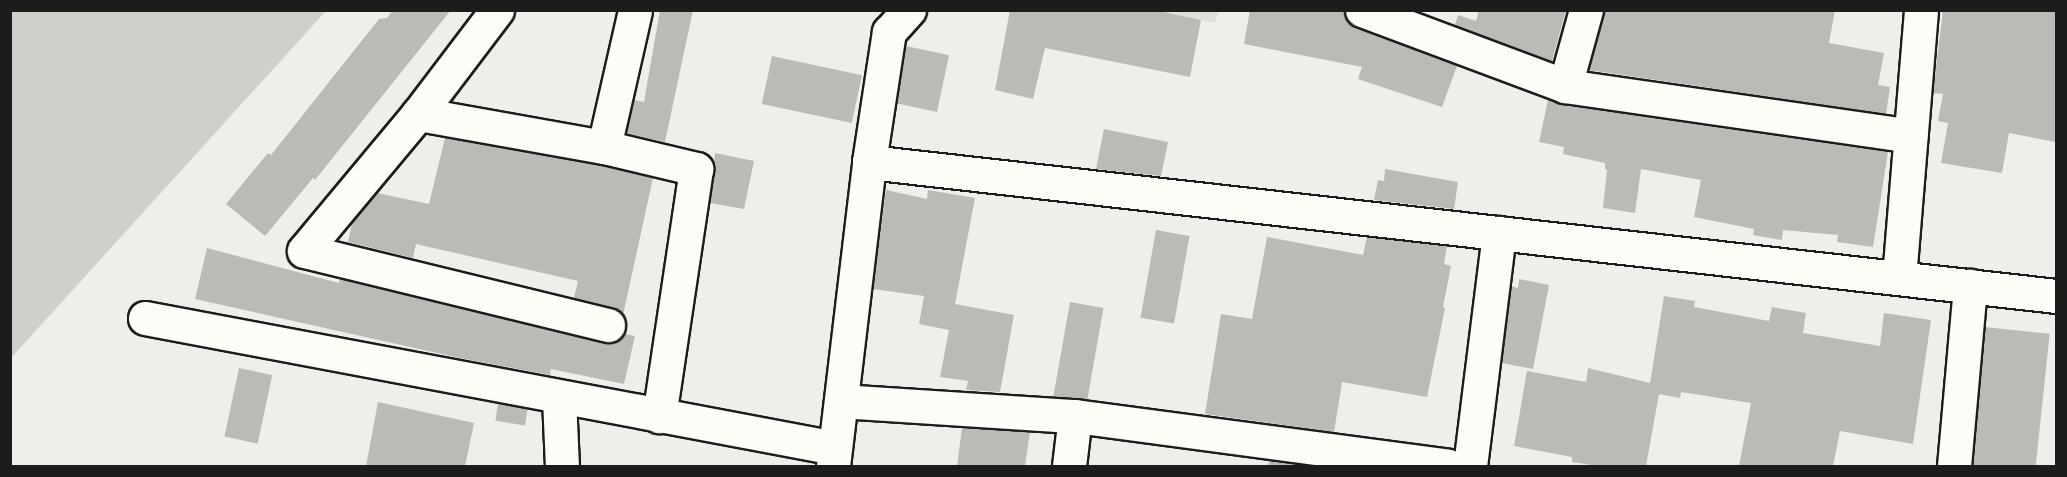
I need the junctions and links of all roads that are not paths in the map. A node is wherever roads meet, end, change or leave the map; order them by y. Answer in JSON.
{"nodes":[{"id":1,"x":497,"y":10,"type":"edge"},
{"id":2,"x":635,"y":10,"type":"edge"},
{"id":3,"x":909,"y":10,"type":"edge"},
{"id":4,"x":1362,"y":10,"type":"edge"},
{"id":5,"x":1586,"y":10,"type":"edge"},
{"id":6,"x":1914,"y":11,"type":"edge"},
{"id":7,"x":1565,"y":86,"type":"junction"},
{"id":8,"x":418,"y":114,"type":"junction"},
{"id":9,"x":1910,"y":136,"type":"junction"},
{"id":10,"x":604,"y":147,"type":"junction"},
{"id":11,"x":869,"y":162,"type":"junction"},
{"id":12,"x":1499,"y":233,"type":"junction"},
{"id":13,"x":1899,"y":278,"type":"junction"},
{"id":14,"x":1970,"y":286,"type":"junction"},
{"id":15,"x":2056,"y":296,"type":"edge"},
{"id":16,"x":145,"y":318,"type":"dead end"},
{"id":17,"x":608,"y":325,"type":"dead end"},
{"id":18,"x":559,"y":398,"type":"junction"},
{"id":19,"x":841,"y":401,"type":"junction"},
{"id":20,"x":659,"y":416,"type":"junction"},
{"id":21,"x":1075,"y":416,"type":"junction"},
{"id":22,"x":834,"y":457,"type":"edge"},
{"id":23,"x":562,"y":466,"type":"edge"},
{"id":24,"x":1069,"y":466,"type":"edge"},
{"id":25,"x":1448,"y":466,"type":"edge"},
{"id":26,"x":1470,"y":466,"type":"edge"},
{"id":27,"x":1954,"y":466,"type":"edge"}],
"edges":[{"from":1,"to":8,"type":"street"},
{"from":2,"to":10,"type":"street"},
{"from":3,"to":11,"type":"street"},
{"from":4,"to":7,"type":"street"},
{"from":5,"to":7,"type":"street"},
{"from":6,"to":9,"type":"street"},
{"from":7,"to":9,"type":"street"},
{"from":8,"to":10,"type":"street"},
{"from":8,"to":17,"type":"street"},
{"from":9,"to":13,"type":"street"},
{"from":10,"to":20,"type":"street"},
{"from":11,"to":12,"type":"street"},
{"from":11,"to":19,"type":"street"},
{"from":12,"to":13,"type":"street"},
{"from":12,"to":26,"type":"street"},
{"from":13,"to":14,"type":"street"},
{"from":14,"to":15,"type":"street"},
{"from":14,"to":27,"type":"street"},
{"from":16,"to":18,"type":"street"},
{"from":18,"to":20,"type":"street"},
{"from":18,"to":23,"type":"street"},
{"from":19,"to":21,"type":"street"},
{"from":19,"to":22,"type":"street"},
{"from":20,"to":22,"type":"street"},
{"from":21,"to":24,"type":"street"},
{"from":21,"to":25,"type":"street"}]}
